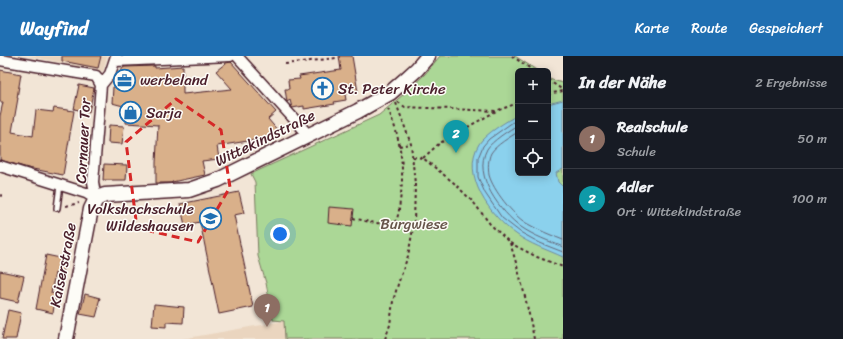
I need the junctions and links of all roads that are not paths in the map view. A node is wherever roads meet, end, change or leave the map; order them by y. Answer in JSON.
{"nodes":[{"id":1,"x":230,"y":56,"type":"edge"},
{"id":2,"x":237,"y":56,"type":"edge"},
{"id":3,"x":428,"y":56,"type":"edge"},
{"id":4,"x":115,"y":59,"type":"edge"},
{"id":5,"x":0,"y":60,"type":"edge"},
{"id":6,"x":101,"y":85,"type":"junction"},
{"id":7,"x":306,"y":136,"type":"junction"},
{"id":8,"x":0,"y":166,"type":"edge"},
{"id":9,"x":60,"y":185,"type":"junction"},
{"id":10,"x":96,"y":199,"type":"junction"},
{"id":11,"x":57,"y":208,"type":"road end"},
{"id":12,"x":66,"y":339,"type":"edge"}],
"edges":[{"from":1,"to":4,"type":"street"},
{"from":2,"to":7,"type":"street"},
{"from":3,"to":7,"type":"street","name":"Wittekindstraße"},
{"from":4,"to":6,"type":"street"},
{"from":5,"to":6,"type":"street"},
{"from":6,"to":10,"type":"street","name":"Cornauer Tor"},
{"from":7,"to":10,"type":"street","name":"Wittekindstraße"},
{"from":8,"to":9,"type":"street"},
{"from":9,"to":10,"type":"street"},
{"from":9,"to":11,"type":"lane"},
{"from":10,"to":12,"type":"street","name":"Kaiserstraße"}]}
